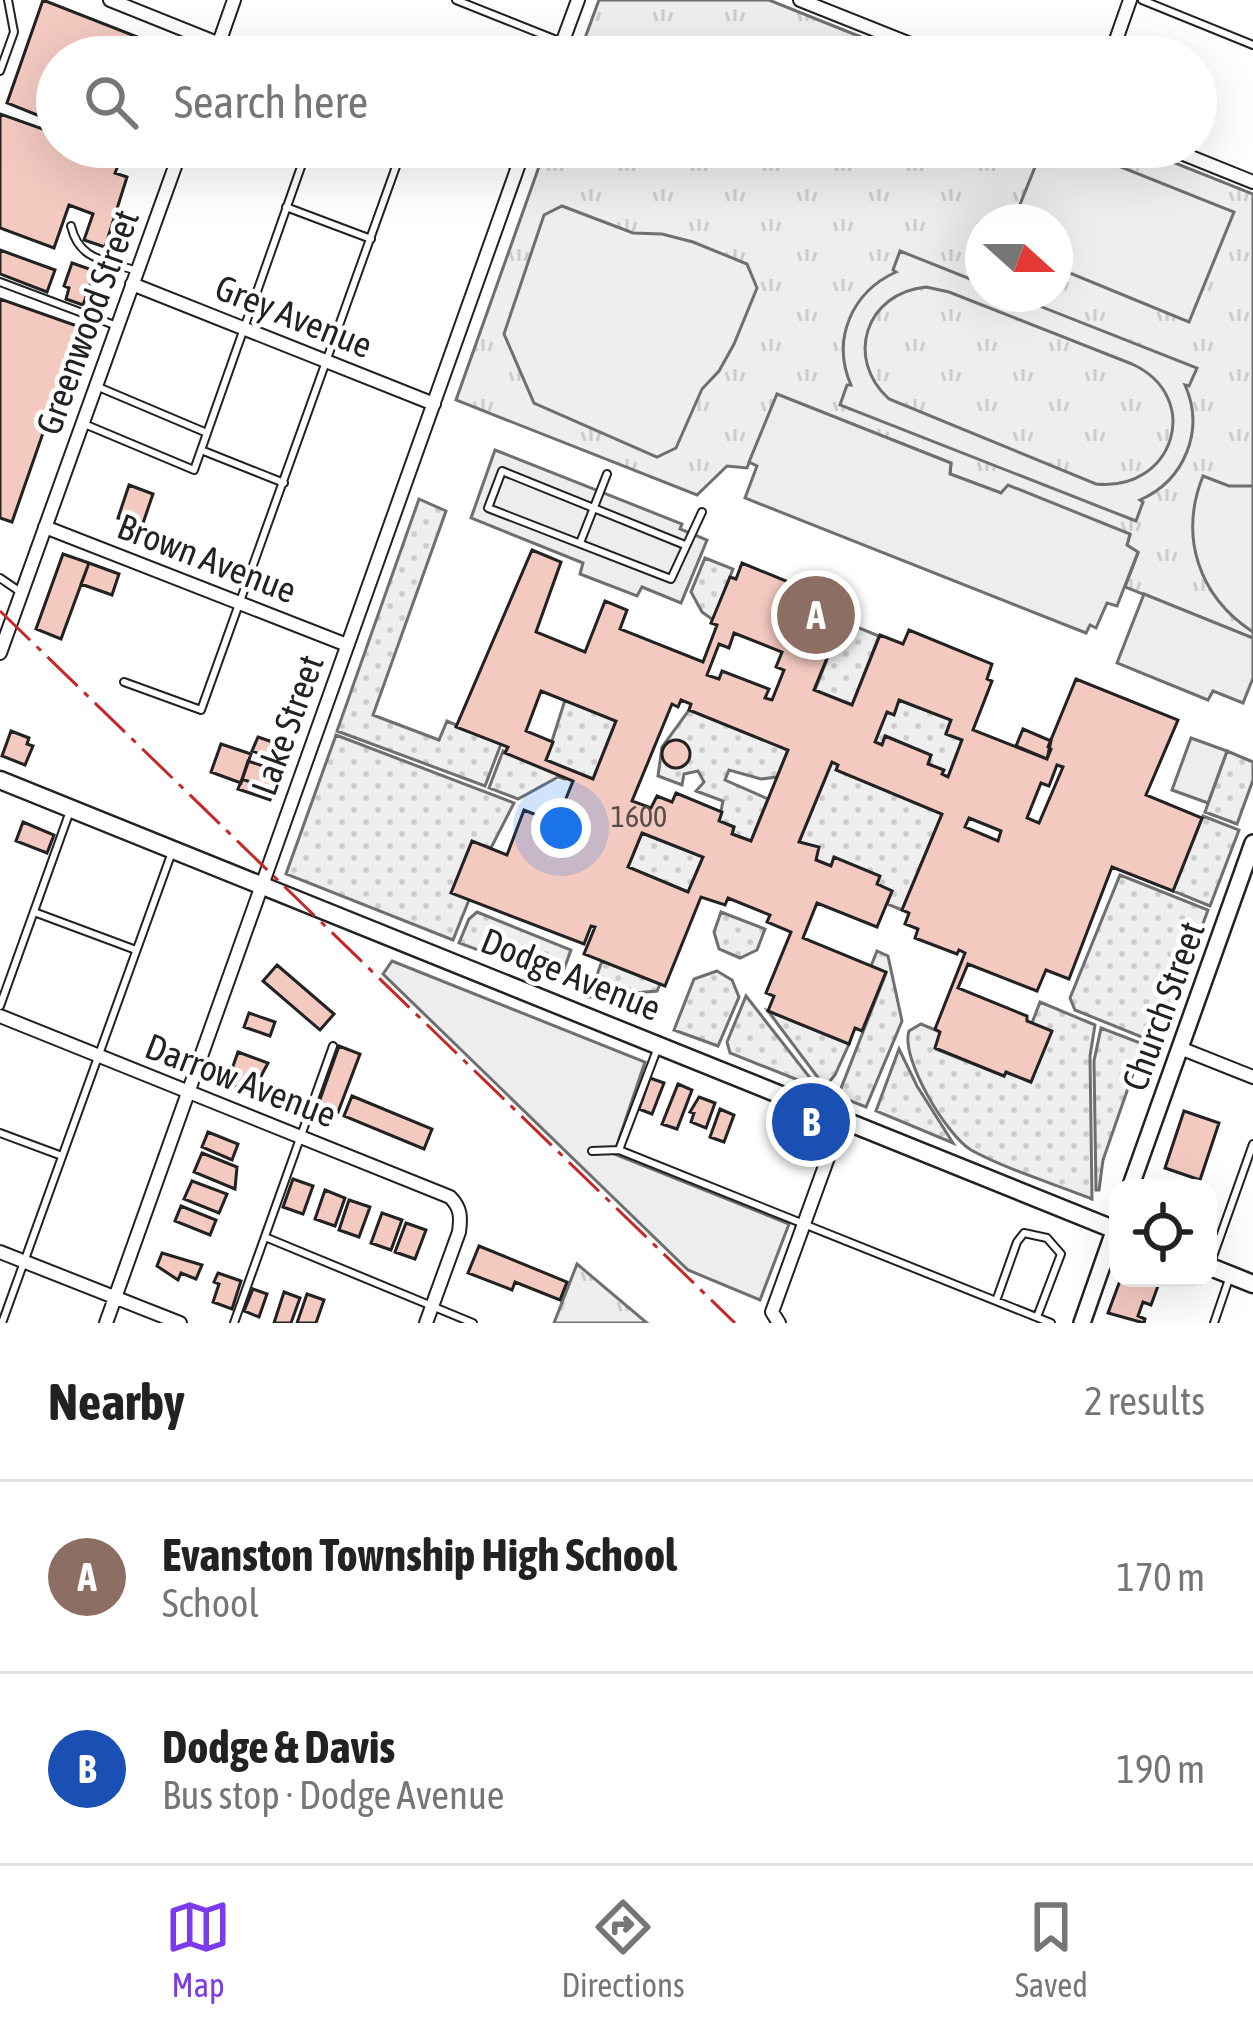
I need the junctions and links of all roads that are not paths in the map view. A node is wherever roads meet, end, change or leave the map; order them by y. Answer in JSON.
{"nodes":[{"id":1,"x":110,"y":0,"type":"edge"},
{"id":2,"x":234,"y":0,"type":"edge"},
{"id":3,"x":456,"y":0,"type":"edge"},
{"id":4,"x":578,"y":0,"type":"edge"},
{"id":5,"x":800,"y":0,"type":"edge"},
{"id":6,"x":1130,"y":0,"type":"edge"},
{"id":7,"x":1142,"y":0,"type":"edge"},
{"id":8,"x":5,"y":2,"type":"edge"},
{"id":9,"x":186,"y":36,"type":"edge"},
{"id":10,"x":221,"y":36,"type":"edge"},
{"id":11,"x":531,"y":36,"type":"edge"},
{"id":12,"x":565,"y":36,"type":"edge"},
{"id":13,"x":890,"y":36,"type":"edge"},
{"id":14,"x":1117,"y":36,"type":"edge"},
{"id":15,"x":1253,"y":45,"type":"edge"},
{"id":16,"x":0,"y":70,"type":"edge"},
{"id":17,"x":174,"y":168,"type":"edge"},
{"id":18,"x":300,"y":168,"type":"edge"},
{"id":19,"x":396,"y":168,"type":"edge"},
{"id":20,"x":518,"y":168,"type":"edge"},
{"id":21,"x":1217,"y":168,"type":"edge"},
{"id":22,"x":1253,"y":182,"type":"edge"},
{"id":23,"x":286,"y":207,"type":"junction"},
{"id":24,"x":70,"y":226,"type":"dead end"},
{"id":25,"x":371,"y":239,"type":"junction"},
{"id":26,"x":135,"y":278,"type":"junction"},
{"id":27,"x":0,"y":282,"type":"edge"},
{"id":28,"x":117,"y":326,"type":"junction"},
{"id":29,"x":243,"y":328,"type":"junction"},
{"id":30,"x":327,"y":362,"type":"junction"},
{"id":31,"x":96,"y":386,"type":"junction"},
{"id":32,"x":434,"y":404,"type":"junction"},
{"id":33,"x":82,"y":424,"type":"junction"},
{"id":34,"x":207,"y":433,"type":"junction"},
{"id":35,"x":201,"y":450,"type":"junction"},
{"id":36,"x":607,"y":474,"type":"dead end"},
{"id":37,"x":284,"y":483,"type":"junction"},
{"id":38,"x":593,"y":508,"type":"junction"},
{"id":39,"x":702,"y":512,"type":"dead end"},
{"id":40,"x":45,"y":527,"type":"junction"},
{"id":41,"x":580,"y":543,"type":"junction"},
{"id":42,"x":685,"y":545,"type":"junction"},
{"id":43,"x":0,"y":578,"type":"edge"},
{"id":44,"x":22,"y":593,"type":"junction"},
{"id":45,"x":241,"y":604,"type":"junction"},
{"id":46,"x":3,"y":634,"type":"edge"},
{"id":47,"x":347,"y":645,"type":"junction"},
{"id":48,"x":0,"y":653,"type":"edge"},
{"id":49,"x":124,"y":682,"type":"dead end"},
{"id":50,"x":0,"y":780,"type":"edge"},
{"id":51,"x":71,"y":808,"type":"junction"},
{"id":52,"x":1253,"y":844,"type":"edge"},
{"id":53,"x":173,"y":849,"type":"junction"},
{"id":54,"x":1249,"y":870,"type":"edge"},
{"id":55,"x":261,"y":884,"type":"junction"},
{"id":56,"x":34,"y":912,"type":"junction"},
{"id":57,"x":136,"y":950,"type":"junction"},
{"id":58,"x":0,"y":1006,"type":"edge"},
{"id":59,"x":0,"y":1016,"type":"edge"},
{"id":60,"x":333,"y":1046,"type":"dead end"},
{"id":61,"x":659,"y":1046,"type":"junction"},
{"id":62,"x":1180,"y":1048,"type":"junction"},
{"id":63,"x":98,"y":1056,"type":"junction"},
{"id":64,"x":1253,"y":1077,"type":"edge"},
{"id":65,"x":188,"y":1092,"type":"junction"},
{"id":66,"x":842,"y":1119,"type":"junction"},
{"id":67,"x":0,"y":1133,"type":"edge"},
{"id":68,"x":301,"y":1136,"type":"junction"},
{"id":69,"x":1253,"y":1144,"type":"edge"},
{"id":70,"x":619,"y":1150,"type":"junction"},
{"id":71,"x":592,"y":1151,"type":"dead end"},
{"id":72,"x":62,"y":1156,"type":"junction"},
{"id":73,"x":1242,"y":1174,"type":"junction"},
{"id":74,"x":1133,"y":1179,"type":"edge"},
{"id":75,"x":1253,"y":1179,"type":"edge"},
{"id":76,"x":1109,"y":1224,"type":"edge"},
{"id":77,"x":803,"y":1225,"type":"junction"},
{"id":78,"x":265,"y":1237,"type":"junction"},
{"id":79,"x":1217,"y":1244,"type":"edge"},
{"id":80,"x":1109,"y":1249,"type":"edge"},
{"id":81,"x":0,"y":1252,"type":"edge"},
{"id":82,"x":24,"y":1261,"type":"junction"},
{"id":83,"x":1217,"y":1270,"type":"edge"},
{"id":84,"x":1231,"y":1276,"type":"junction"},
{"id":85,"x":1253,"y":1284,"type":"edge"},
{"id":86,"x":115,"y":1297,"type":"junction"},
{"id":87,"x":996,"y":1301,"type":"junction"},
{"id":88,"x":432,"y":1306,"type":"junction"},
{"id":89,"x":1037,"y":1318,"type":"junction"},
{"id":90,"x":2,"y":1323,"type":"edge"},
{"id":91,"x":106,"y":1323,"type":"edge"},
{"id":92,"x":180,"y":1323,"type":"edge"},
{"id":93,"x":234,"y":1323,"type":"edge"},
{"id":94,"x":426,"y":1323,"type":"edge"},
{"id":95,"x":472,"y":1323,"type":"edge"},
{"id":96,"x":779,"y":1323,"type":"edge"},
{"id":97,"x":1051,"y":1323,"type":"edge"},
{"id":98,"x":1082,"y":1323,"type":"edge"},
{"id":99,"x":1214,"y":1323,"type":"edge"}],
"edges":[{"from":1,"to":9,"type":"street"},
{"from":2,"to":10,"type":"street"},
{"from":3,"to":11,"type":"lane"},
{"from":4,"to":12,"type":"street"},
{"from":5,"to":13,"type":"street"},
{"from":6,"to":14,"type":"street"},
{"from":7,"to":15,"type":"lane"},
{"from":8,"to":16,"type":"lane"},
{"from":17,"to":26,"type":"street","name":"Greenwood Street"},
{"from":18,"to":23,"type":"lane"},
{"from":19,"to":25,"type":"lane"},
{"from":20,"to":32,"type":"street","name":"Lake Street"},
{"from":21,"to":22,"type":"street"},
{"from":23,"to":25,"type":"lane"},
{"from":23,"to":29,"type":"lane"},
{"from":24,"to":26,"type":"lane"},
{"from":25,"to":30,"type":"lane"},
{"from":26,"to":28,"type":"street","name":"Greenwood Street"},
{"from":26,"to":29,"type":"street","name":"Grey Avenue"},
{"from":27,"to":28,"type":"lane"},
{"from":28,"to":31,"type":"street","name":"Greenwood Street"},
{"from":29,"to":30,"type":"street","name":"Grey Avenue"},
{"from":29,"to":34,"type":"lane"},
{"from":30,"to":32,"type":"street","name":"Grey Avenue"},
{"from":30,"to":37,"type":"lane"},
{"from":31,"to":33,"type":"street","name":"Greenwood Street"},
{"from":31,"to":34,"type":"lane"},
{"from":32,"to":47,"type":"street","name":"Lake Street"},
{"from":33,"to":35,"type":"lane"},
{"from":33,"to":40,"type":"street","name":"Greenwood Street"},
{"from":34,"to":35,"type":"lane"},
{"from":35,"to":37,"type":"lane"},
{"from":36,"to":38,"type":"lane"},
{"from":37,"to":45,"type":"lane"},
{"from":38,"to":41,"type":"lane"},
{"from":38,"to":41,"type":"lane"},
{"from":38,"to":42,"type":"lane"},
{"from":39,"to":42,"type":"lane"},
{"from":40,"to":44,"type":"street","name":"Greenwood Street"},
{"from":40,"to":45,"type":"street","name":"Brown Avenue"},
{"from":41,"to":42,"type":"lane"},
{"from":43,"to":44,"type":"lane"},
{"from":44,"to":46,"type":"street","name":"Greenwood Street"},
{"from":45,"to":47,"type":"street","name":"Brown Avenue"},
{"from":45,"to":49,"type":"lane"},
{"from":46,"to":48,"type":"street","name":"Greenwood Street"},
{"from":47,"to":55,"type":"street","name":"Lake Street"},
{"from":50,"to":51,"type":"main road","name":"Dodge Avenue"},
{"from":51,"to":53,"type":"main road","name":"Dodge Avenue"},
{"from":51,"to":56,"type":"lane"},
{"from":52,"to":54,"type":"street","name":"Church Street"},
{"from":53,"to":55,"type":"main road","name":"Dodge Avenue"},
{"from":53,"to":57,"type":"lane"},
{"from":54,"to":62,"type":"street","name":"Church Street"},
{"from":55,"to":61,"type":"main road","name":"Dodge Avenue"},
{"from":55,"to":65,"type":"street","name":"Lake Street"},
{"from":56,"to":57,"type":"lane"},
{"from":56,"to":58,"type":"lane"},
{"from":57,"to":63,"type":"lane"},
{"from":59,"to":63,"type":"street","name":"Darrow Avenue"},
{"from":60,"to":68,"type":"lane"},
{"from":61,"to":66,"type":"main road","name":"Dodge Avenue"},
{"from":61,"to":70,"type":"lane"},
{"from":62,"to":64,"type":"street"},
{"from":62,"to":74,"type":"street","name":"Church Street"},
{"from":63,"to":65,"type":"street","name":"Darrow Avenue"},
{"from":63,"to":72,"type":"lane"},
{"from":65,"to":68,"type":"street","name":"Darrow Avenue"},
{"from":65,"to":86,"type":"street","name":"Lake Street"},
{"from":66,"to":76,"type":"main road","name":"Dodge Avenue"},
{"from":66,"to":77,"type":"street"},
{"from":67,"to":72,"type":"lane"},
{"from":68,"to":78,"type":"lane"},
{"from":68,"to":88,"type":"street","name":"Darrow Avenue"},
{"from":69,"to":73,"type":"lane"},
{"from":70,"to":71,"type":"lane"},
{"from":70,"to":77,"type":"lane"},
{"from":72,"to":82,"type":"lane"},
{"from":73,"to":75,"type":"lane"},
{"from":73,"to":79,"type":"lane"},
{"from":77,"to":87,"type":"lane"},
{"from":77,"to":96,"type":"street"},
{"from":78,"to":88,"type":"lane"},
{"from":78,"to":93,"type":"lane"},
{"from":80,"to":98,"type":"street"},
{"from":81,"to":82,"type":"street"},
{"from":82,"to":86,"type":"street"},
{"from":82,"to":90,"type":"lane"},
{"from":83,"to":84,"type":"main road"},
{"from":84,"to":85,"type":"main road"},
{"from":84,"to":99,"type":"lane"},
{"from":86,"to":91,"type":"street","name":"Lake Street"},
{"from":86,"to":92,"type":"street"},
{"from":87,"to":89,"type":"lane"},
{"from":87,"to":89,"type":"lane"},
{"from":88,"to":94,"type":"street"},
{"from":88,"to":95,"type":"lane"},
{"from":89,"to":97,"type":"lane"}]}
